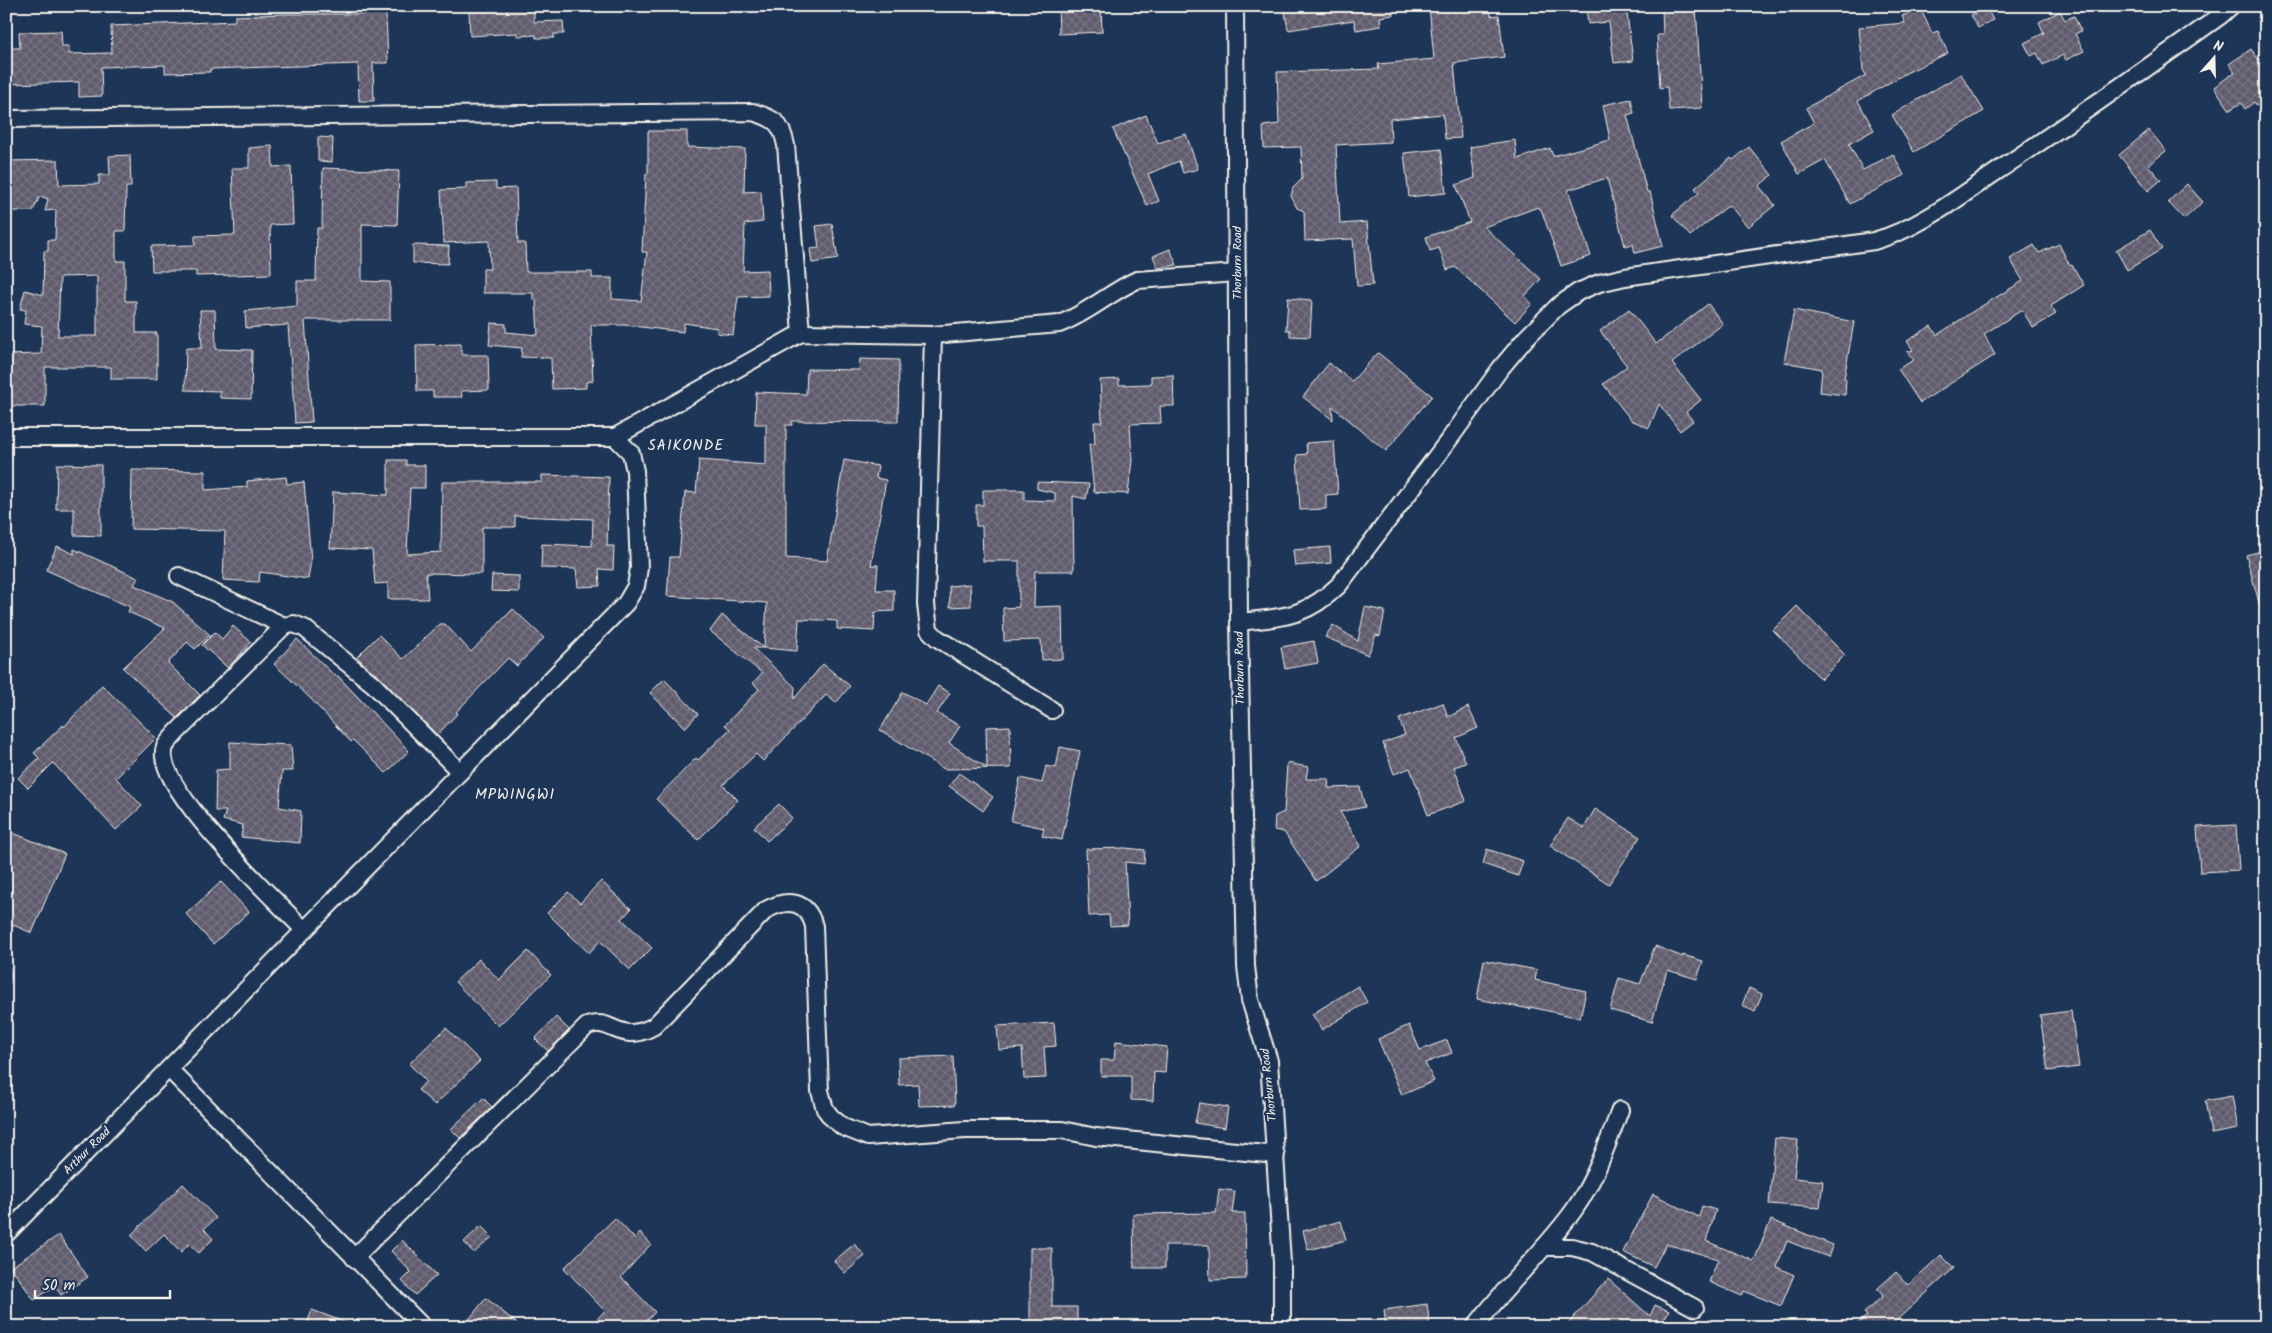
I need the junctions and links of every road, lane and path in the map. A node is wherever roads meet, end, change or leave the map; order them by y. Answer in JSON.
{"nodes":[{"id":1,"x":1235,"y":6,"type":"edge"},
{"id":2,"x":2231,"y":6,"type":"edge"},
{"id":3,"x":6,"y":119,"type":"edge"},
{"id":4,"x":1237,"y":272,"type":"junction"},
{"id":5,"x":801,"y":333,"type":"junction"},
{"id":6,"x":933,"y":334,"type":"junction"},
{"id":7,"x":6,"y":436,"type":"edge"},
{"id":8,"x":615,"y":437,"type":"junction"},
{"id":9,"x":178,"y":576,"type":"dead end"},
{"id":10,"x":1239,"y":622,"type":"junction"},
{"id":11,"x":284,"y":626,"type":"junction"},
{"id":12,"x":1052,"y":710,"type":"dead end"},
{"id":13,"x":460,"y":772,"type":"junction"},
{"id":14,"x":304,"y":930,"type":"junction"},
{"id":15,"x":6,"y":971,"type":"edge"},
{"id":16,"x":6,"y":980,"type":"edge"},
{"id":17,"x":168,"y":1069,"type":"junction"},
{"id":18,"x":1620,"y":1110,"type":"dead end"},
{"id":19,"x":1276,"y":1155,"type":"junction"},
{"id":20,"x":6,"y":1234,"type":"edge"},
{"id":21,"x":1544,"y":1247,"type":"junction"},
{"id":22,"x":354,"y":1258,"type":"junction"},
{"id":23,"x":1695,"y":1308,"type":"dead end"},
{"id":24,"x":423,"y":1327,"type":"edge"},
{"id":25,"x":1282,"y":1327,"type":"edge"},
{"id":26,"x":1474,"y":1327,"type":"edge"}],
"edges":[{"from":1,"to":4,"type":"street","name":"Thorburn Road"},
{"from":2,"to":10,"type":"street"},
{"from":3,"to":5,"type":"street"},
{"from":4,"to":6,"type":"street"},
{"from":4,"to":10,"type":"street","name":"Thorburn Road"},
{"from":5,"to":6,"type":"street"},
{"from":5,"to":8,"type":"street"},
{"from":6,"to":12,"type":"street"},
{"from":7,"to":8,"type":"street"},
{"from":8,"to":13,"type":"street","name":"Arthur Road"},
{"from":9,"to":11,"type":"street"},
{"from":10,"to":19,"type":"street","name":"Thorburn Road"},
{"from":11,"to":13,"type":"street"},
{"from":11,"to":14,"type":"street"},
{"from":13,"to":14,"type":"street","name":"Arthur Road"},
{"from":14,"to":17,"type":"street","name":"Arthur Road"},
{"from":15,"to":16,"type":"lane"},
{"from":17,"to":20,"type":"street","name":"Arthur Road"},
{"from":17,"to":22,"type":"street"},
{"from":18,"to":21,"type":"street"},
{"from":19,"to":22,"type":"street"},
{"from":19,"to":25,"type":"street","name":"Thorburn Road"},
{"from":21,"to":23,"type":"street"},
{"from":21,"to":26,"type":"street"},
{"from":22,"to":24,"type":"street"}]}
